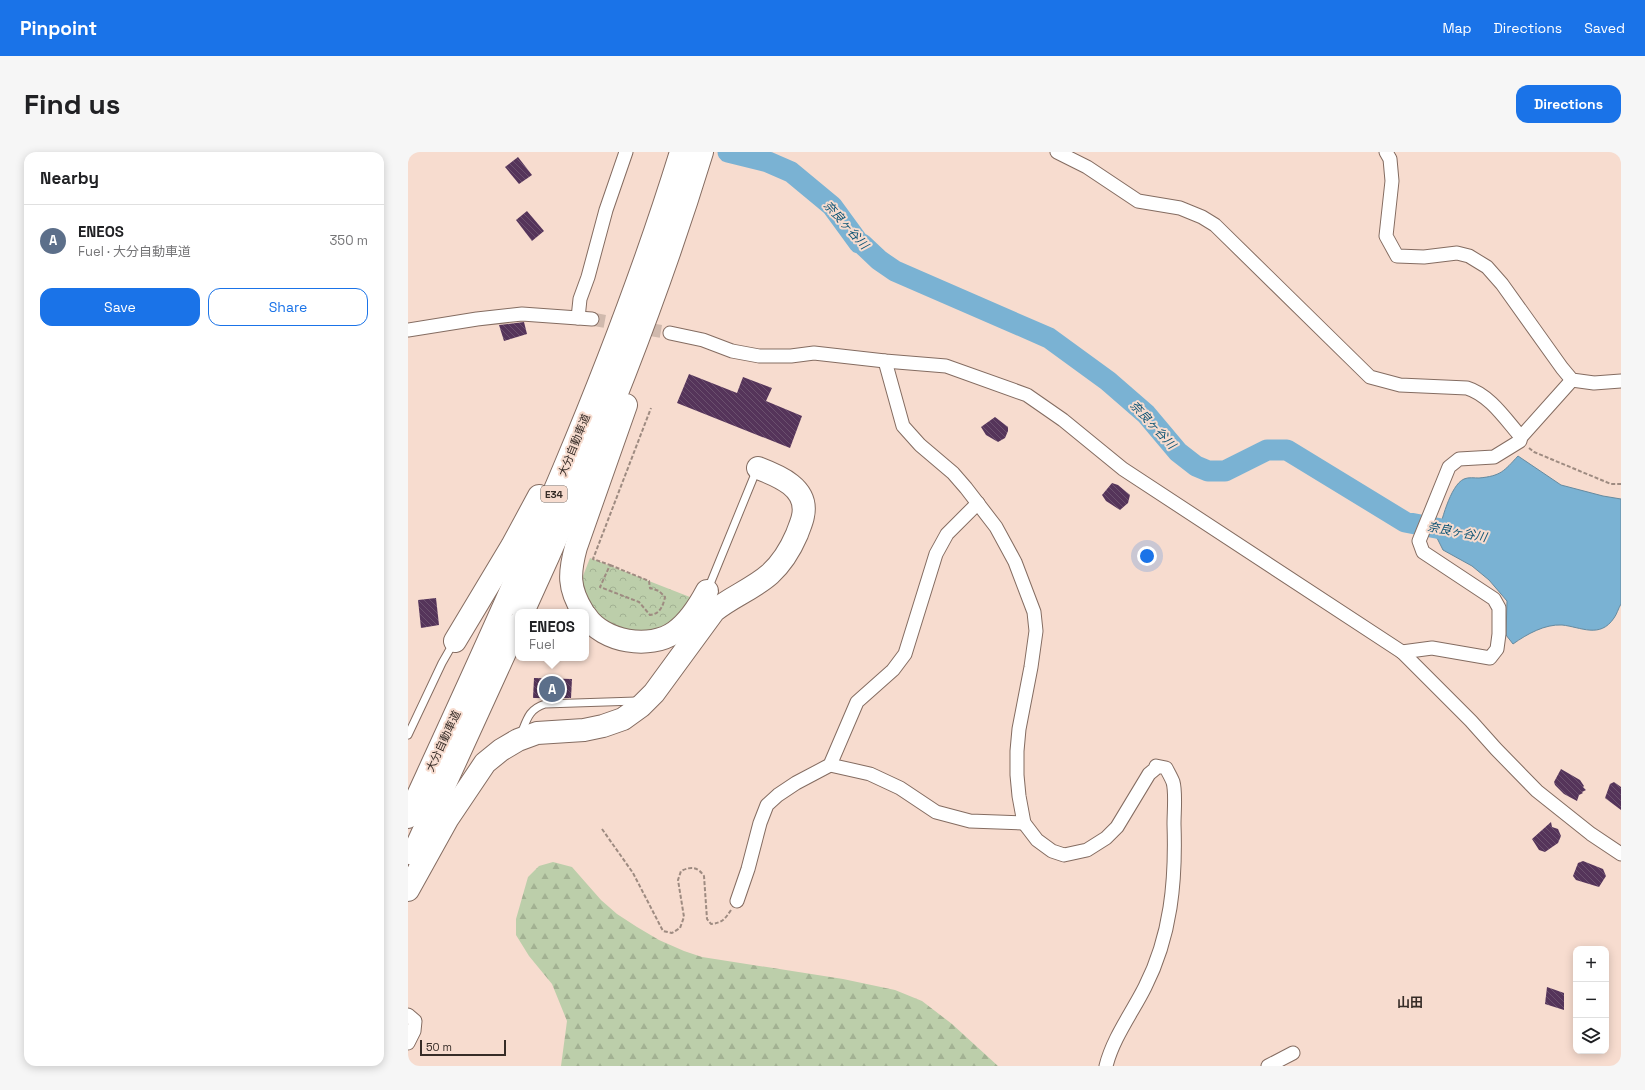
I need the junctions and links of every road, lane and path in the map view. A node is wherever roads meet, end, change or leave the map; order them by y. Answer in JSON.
{"nodes":[{"id":1,"x":626,"y":152,"type":"edge"},
{"id":2,"x":1057,"y":152,"type":"edge"},
{"id":3,"x":1386,"y":152,"type":"edge"},
{"id":4,"x":689,"y":159,"type":"edge"},
{"id":5,"x":672,"y":215,"type":"junction"},
{"id":6,"x":578,"y":318,"type":"junction"},
{"id":7,"x":592,"y":319,"type":"tunnel mouth"},
{"id":8,"x":408,"y":330,"type":"edge"},
{"id":9,"x":670,"y":333,"type":"tunnel mouth"},
{"id":10,"x":885,"y":361,"type":"junction"},
{"id":11,"x":1572,"y":380,"type":"junction"},
{"id":12,"x":1621,"y":381,"type":"edge"},
{"id":13,"x":651,"y":408,"type":"dead end"},
{"id":14,"x":1521,"y":439,"type":"junction"},
{"id":15,"x":758,"y":468,"type":"joint"},
{"id":16,"x":1621,"y":484,"type":"edge"},
{"id":17,"x":978,"y":503,"type":"junction"},
{"id":18,"x":610,"y":566,"type":"junction"},
{"id":19,"x":707,"y":591,"type":"joint"},
{"id":20,"x":525,"y":609,"type":"edge"},
{"id":21,"x":581,"y":609,"type":"edge"},
{"id":22,"x":589,"y":619,"type":"edge"},
{"id":23,"x":515,"y":631,"type":"edge"},
{"id":24,"x":455,"y":641,"type":"joint"},
{"id":25,"x":1402,"y":652,"type":"junction"},
{"id":26,"x":654,"y":693,"type":"junction"},
{"id":27,"x":408,"y":735,"type":"edge"},
{"id":28,"x":518,"y":740,"type":"junction"},
{"id":29,"x":830,"y":765,"type":"junction"},
{"id":30,"x":408,"y":817,"type":"edge"},
{"id":31,"x":1024,"y":823,"type":"junction"},
{"id":32,"x":602,"y":829,"type":"dead end"},
{"id":33,"x":1621,"y":854,"type":"edge"},
{"id":34,"x":408,"y":864,"type":"edge"},
{"id":35,"x":408,"y":890,"type":"edge"},
{"id":36,"x":737,"y":901,"type":"joint"},
{"id":37,"x":408,"y":1015,"type":"edge"},
{"id":38,"x":408,"y":1043,"type":"edge"},
{"id":39,"x":1293,"y":1053,"type":"dead end"},
{"id":40,"x":1106,"y":1066,"type":"edge"},
{"id":41,"x":1268,"y":1066,"type":"edge"}],
"edges":[{"from":1,"to":6,"type":"street"},
{"from":2,"to":14,"type":"street"},
{"from":3,"to":11,"type":"street"},
{"from":4,"to":5,"type":"highway","name":"大分自動車道","number":"E34"},
{"from":5,"to":20,"type":"highway","name":"大分自動車道","number":"E34"},
{"from":5,"to":21,"type":"highway"},
{"from":5,"to":24,"type":"highway"},
{"from":5,"to":30,"type":"highway","name":"大分自動車道","number":"E34"},
{"from":6,"to":7,"type":"street"},
{"from":6,"to":8,"type":"street"},
{"from":9,"to":10,"type":"street"},
{"from":10,"to":17,"type":"street"},
{"from":10,"to":25,"type":"street"},
{"from":11,"to":12,"type":"street"},
{"from":11,"to":14,"type":"street"},
{"from":13,"to":18,"type":"path"},
{"from":14,"to":16,"type":"path"},
{"from":14,"to":25,"type":"street"},
{"from":15,"to":19,"type":"lane"},
{"from":15,"to":26,"type":"highway"},
{"from":17,"to":29,"type":"street"},
{"from":17,"to":31,"type":"street"},
{"from":18,"to":18,"type":"path"},
{"from":19,"to":22,"type":"highway"},
{"from":23,"to":34,"type":"highway","name":"大分自動車道"},
{"from":24,"to":27,"type":"lane"},
{"from":25,"to":33,"type":"street"},
{"from":26,"to":28,"type":"highway"},
{"from":26,"to":28,"type":"lane"},
{"from":28,"to":35,"type":"highway"},
{"from":29,"to":31,"type":"street"},
{"from":29,"to":36,"type":"street"},
{"from":31,"to":40,"type":"street"},
{"from":32,"to":36,"type":"path"},
{"from":37,"to":38,"type":"street"},
{"from":39,"to":41,"type":"street"}]}
